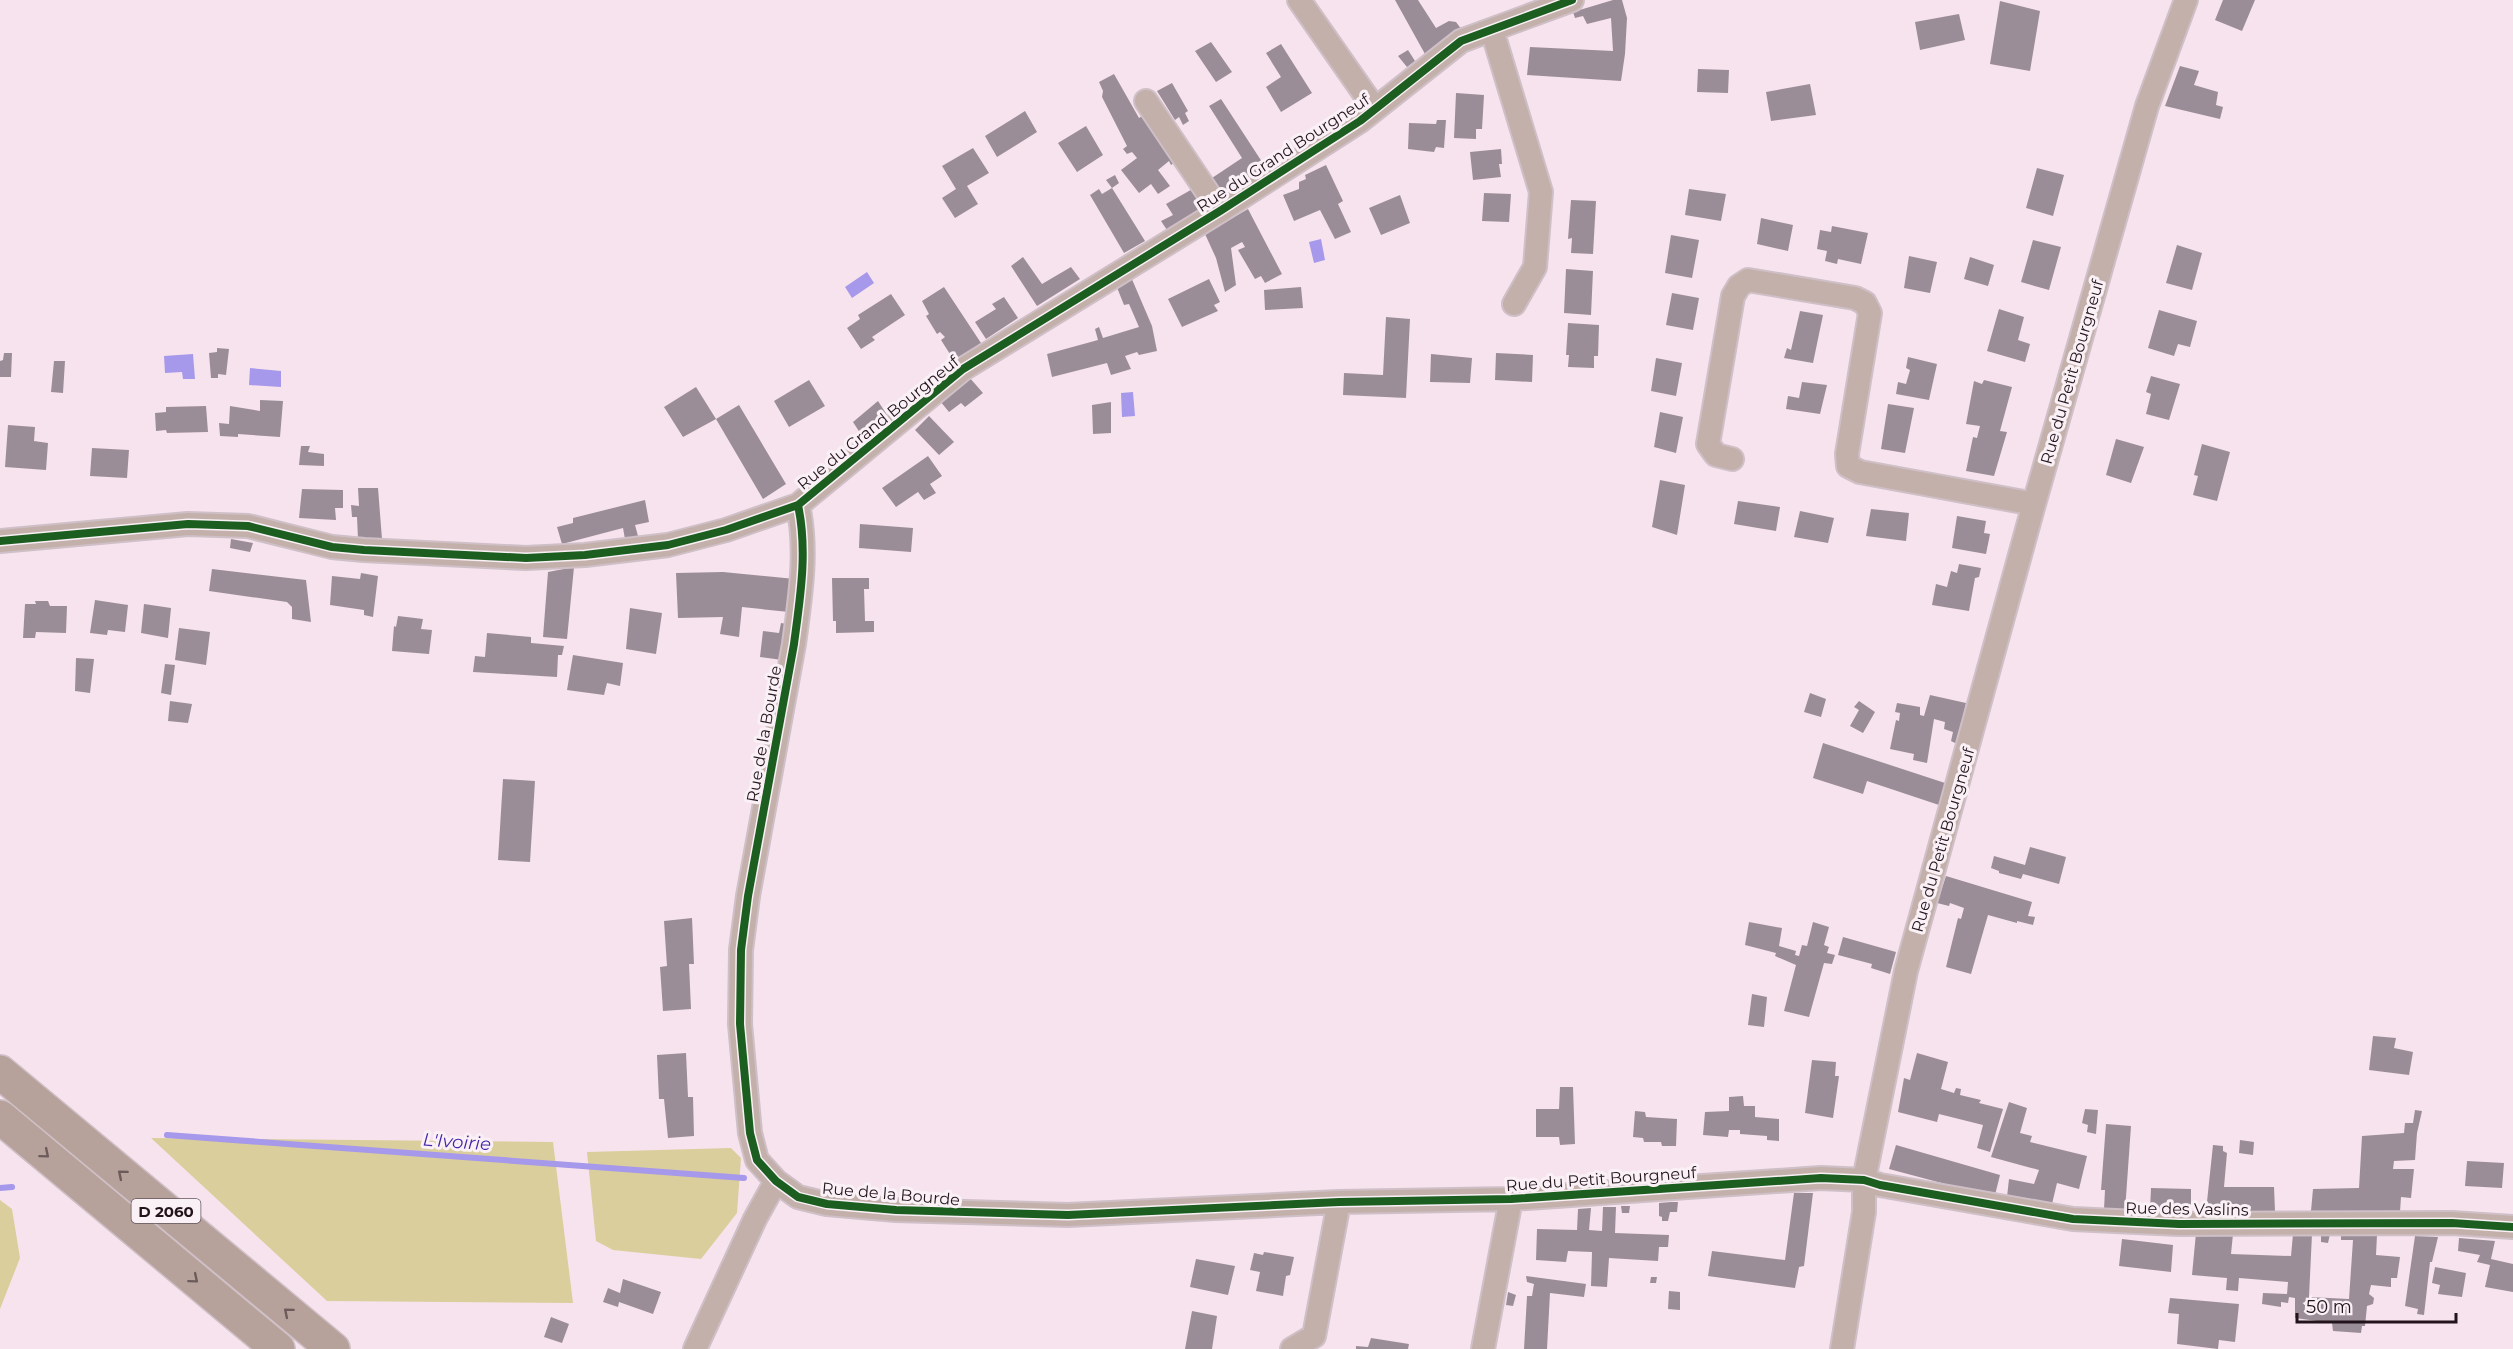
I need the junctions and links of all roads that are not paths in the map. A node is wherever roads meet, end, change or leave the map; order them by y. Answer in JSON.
{"nodes":[{"id":1,"x":1299,"y":0,"type":"edge"},
{"id":2,"x":2186,"y":0,"type":"edge"},
{"id":3,"x":1559,"y":2,"type":"edge"},
{"id":4,"x":1492,"y":30,"type":"junction"},
{"id":5,"x":1146,"y":101,"type":"dead end"},
{"id":6,"x":1375,"y":109,"type":"junction"},
{"id":7,"x":1220,"y":211,"type":"junction"},
{"id":8,"x":1514,"y":304,"type":"dead end"},
{"id":9,"x":1732,"y":459,"type":"dead end"},
{"id":10,"x":2034,"y":504,"type":"junction"},
{"id":11,"x":798,"y":505,"type":"junction"},
{"id":12,"x":0,"y":541,"type":"edge"},
{"id":13,"x":0,"y":1072,"type":"edge"},
{"id":14,"x":0,"y":1117,"type":"edge"},
{"id":15,"x":1864,"y":1180,"type":"junction"},
{"id":16,"x":776,"y":1181,"type":"junction"},
{"id":17,"x":1510,"y":1198,"type":"junction"},
{"id":18,"x":1339,"y":1202,"type":"junction"},
{"id":19,"x":2513,"y":1227,"type":"edge"},
{"id":20,"x":278,"y":1349,"type":"edge"},
{"id":21,"x":333,"y":1349,"type":"edge"},
{"id":22,"x":695,"y":1349,"type":"edge"},
{"id":23,"x":1292,"y":1349,"type":"edge"},
{"id":24,"x":1483,"y":1349,"type":"edge"},
{"id":25,"x":1842,"y":1349,"type":"edge"}],
"edges":[{"from":1,"to":6,"type":"street"},
{"from":2,"to":10,"type":"street","name":"Rue du Petit Bourgneuf"},
{"from":3,"to":4,"type":"street","name":"Rue du Grand Bourgneuf"},
{"from":4,"to":6,"type":"street","name":"Rue du Grand Bourgneuf"},
{"from":4,"to":8,"type":"street"},
{"from":5,"to":7,"type":"street"},
{"from":6,"to":7,"type":"street","name":"Rue du Grand Bourgneuf"},
{"from":7,"to":11,"type":"street","name":"Rue du Grand Bourgneuf"},
{"from":9,"to":10,"type":"street"},
{"from":10,"to":15,"type":"street","name":"Rue du Petit Bourgneuf"},
{"from":11,"to":12,"type":"street","name":"Rue du Grand Bourgneuf"},
{"from":11,"to":16,"type":"street","name":"Rue de la Bourde"},
{"from":21,"to":13,"type":"highway","number":"D 2060","one_way":true},
{"from":14,"to":20,"type":"highway","number":"D 2060","one_way":true},
{"from":15,"to":17,"type":"street","name":"Rue du Petit Bourgneuf"},
{"from":15,"to":19,"type":"street","name":"Rue des Vaslins"},
{"from":15,"to":25,"type":"street"},
{"from":16,"to":18,"type":"street","name":"Rue de la Bourde"},
{"from":16,"to":22,"type":"street"},
{"from":17,"to":18,"type":"street","name":"Rue du Petit Bourgneuf"},
{"from":17,"to":24,"type":"street"},
{"from":18,"to":23,"type":"street"}]}
